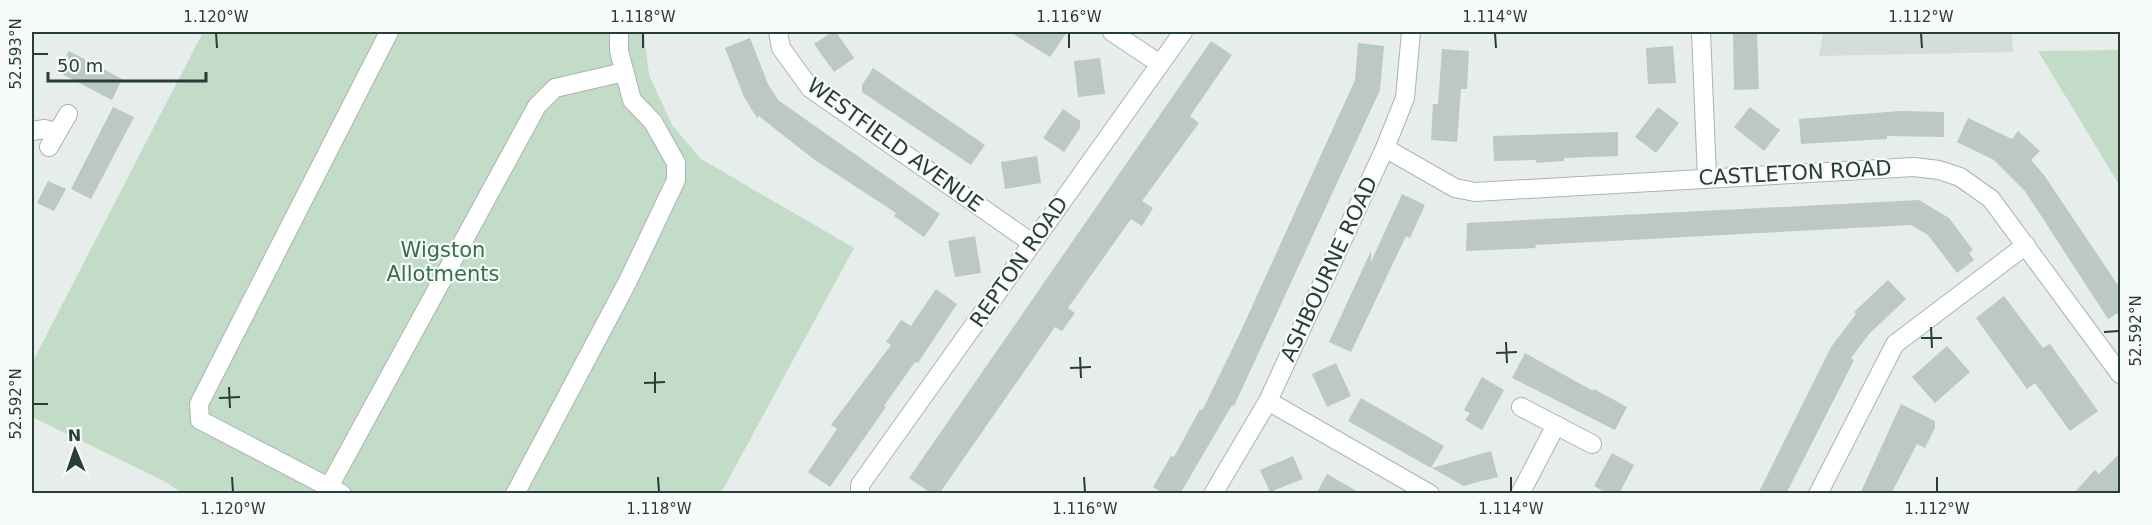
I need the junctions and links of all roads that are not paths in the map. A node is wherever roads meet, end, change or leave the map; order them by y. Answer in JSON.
{"nodes":[{"id":1,"x":388,"y":32,"type":"edge"},
{"id":2,"x":619,"y":32,"type":"edge"},
{"id":3,"x":778,"y":32,"type":"edge"},
{"id":4,"x":1112,"y":32,"type":"edge"},
{"id":5,"x":1183,"y":32,"type":"edge"},
{"id":6,"x":1411,"y":32,"type":"edge"},
{"id":7,"x":1701,"y":32,"type":"edge"},
{"id":8,"x":1160,"y":64,"type":"junction"},
{"id":9,"x":624,"y":72,"type":"junction"},
{"id":10,"x":68,"y":114,"type":"dead end"},
{"id":11,"x":32,"y":131,"type":"edge"},
{"id":12,"x":1385,"y":148,"type":"junction"},
{"id":13,"x":1707,"y":178,"type":"junction"},
{"id":14,"x":1032,"y":243,"type":"junction"},
{"id":15,"x":2026,"y":245,"type":"junction"},
{"id":16,"x":2121,"y":374,"type":"edge"},
{"id":17,"x":1268,"y":401,"type":"junction"},
{"id":18,"x":1521,"y":406,"type":"dead end"},
{"id":19,"x":1556,"y":425,"type":"junction"},
{"id":20,"x":1592,"y":444,"type":"dead end"},
{"id":21,"x":335,"y":490,"type":"edge"},
{"id":22,"x":515,"y":494,"type":"edge"},
{"id":23,"x":860,"y":494,"type":"edge"},
{"id":24,"x":1214,"y":494,"type":"edge"},
{"id":25,"x":1430,"y":494,"type":"edge"},
{"id":26,"x":1520,"y":494,"type":"edge"},
{"id":27,"x":1818,"y":494,"type":"edge"}],
"edges":[{"from":1,"to":21,"type":"street"},
{"from":2,"to":9,"type":"street"},
{"from":3,"to":14,"type":"street","name":"WESTFIELD AVENUE"},
{"from":4,"to":8,"type":"street"},
{"from":5,"to":8,"type":"street","name":"REPTON ROAD"},
{"from":6,"to":12,"type":"street","name":"ASHBOURNE ROAD"},
{"from":7,"to":13,"type":"street"},
{"from":8,"to":14,"type":"street","name":"REPTON ROAD"},
{"from":9,"to":21,"type":"street"},
{"from":9,"to":22,"type":"street"},
{"from":10,"to":11,"type":"street"},
{"from":12,"to":13,"type":"street","name":"CASTLETON ROAD"},
{"from":12,"to":17,"type":"street","name":"ASHBOURNE ROAD"},
{"from":13,"to":15,"type":"street","name":"CASTLETON ROAD"},
{"from":14,"to":23,"type":"street","name":"REPTON ROAD"},
{"from":15,"to":16,"type":"street","name":"CASTLETON ROAD"},
{"from":15,"to":27,"type":"street"},
{"from":17,"to":24,"type":"street","name":"ASHBOURNE ROAD"},
{"from":17,"to":25,"type":"street"},
{"from":18,"to":19,"type":"street"},
{"from":19,"to":20,"type":"street"},
{"from":19,"to":26,"type":"street"}]}
